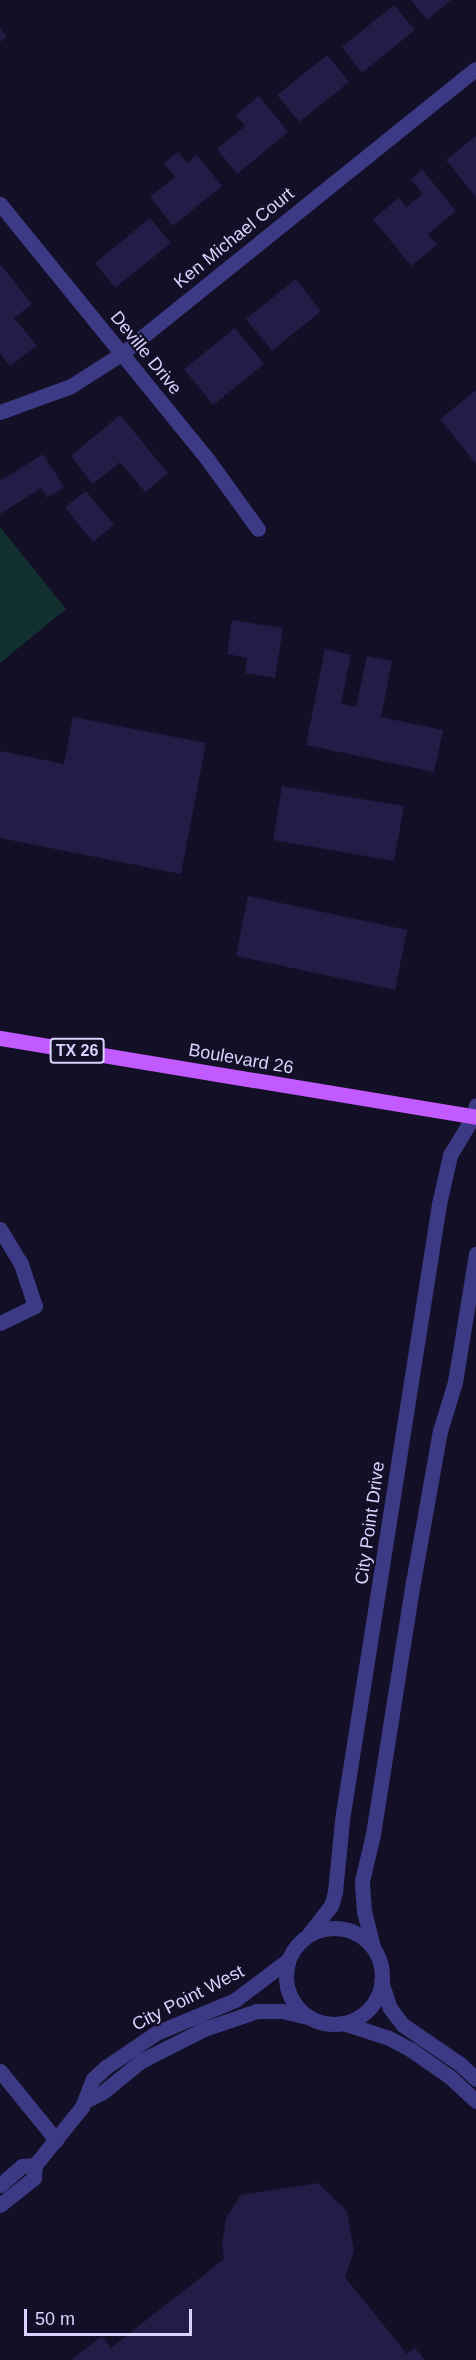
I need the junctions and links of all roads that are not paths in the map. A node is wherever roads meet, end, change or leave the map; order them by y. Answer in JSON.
{"nodes":[{"id":1,"x":476,"y":69,"type":"edge"},
{"id":2,"x":0,"y":204,"type":"edge"},
{"id":3,"x":121,"y":354,"type":"junction"},
{"id":4,"x":0,"y":412,"type":"edge"},
{"id":5,"x":258,"y":529,"type":"dead end"},
{"id":6,"x":0,"y":1038,"type":"edge"},
{"id":7,"x":475,"y":1116,"type":"edge"},
{"id":8,"x":0,"y":1229,"type":"edge"},
{"id":9,"x":476,"y":1254,"type":"edge"},
{"id":10,"x":0,"y":1323,"type":"edge"},
{"id":11,"x":308,"y":1935,"type":"junction"},
{"id":12,"x":373,"y":1947,"type":"junction"},
{"id":13,"x":288,"y":1960,"type":"junction"},
{"id":14,"x":381,"y":1981,"type":"junction"},
{"id":15,"x":309,"y":2017,"type":"junction"},
{"id":16,"x":343,"y":2023,"type":"junction"},
{"id":17,"x":0,"y":2072,"type":"edge"},
{"id":18,"x":476,"y":2079,"type":"edge"},
{"id":19,"x":87,"y":2100,"type":"junction"},
{"id":20,"x":476,"y":2101,"type":"edge"},
{"id":21,"x":56,"y":2140,"type":"junction"},
{"id":22,"x":35,"y":2165,"type":"junction"},
{"id":23,"x":0,"y":2185,"type":"edge"},
{"id":24,"x":0,"y":2205,"type":"edge"}],
"edges":[{"from":1,"to":3,"type":"street","name":"Ken Michael Court"},
{"from":2,"to":3,"type":"street","name":"Deville Drive"},
{"from":3,"to":4,"type":"street","name":"Ken Michael Court"},
{"from":3,"to":5,"type":"street","name":"Deville Drive"},
{"from":6,"to":7,"type":"main road","name":"Boulevard 26","number":"TX 26"},
{"from":7,"to":11,"type":"street","name":"City Point Drive"},
{"from":8,"to":10,"type":"street"},
{"from":9,"to":12,"type":"street"},
{"from":11,"to":12,"type":"street"},
{"from":11,"to":13,"type":"street"},
{"from":12,"to":14,"type":"street"},
{"from":13,"to":15,"type":"street"},
{"from":13,"to":19,"type":"street","name":"City Point West"},
{"from":14,"to":16,"type":"street"},
{"from":14,"to":18,"type":"street"},
{"from":15,"to":16,"type":"street"},
{"from":15,"to":19,"type":"street","name":"City Point West"},
{"from":16,"to":20,"type":"street"},
{"from":17,"to":21,"type":"street"},
{"from":19,"to":21,"type":"street","name":"City Point West"},
{"from":21,"to":22,"type":"street","name":"City Point West"},
{"from":22,"to":23,"type":"street","name":"City Point West"},
{"from":22,"to":24,"type":"street","name":"City Point West"}]}
